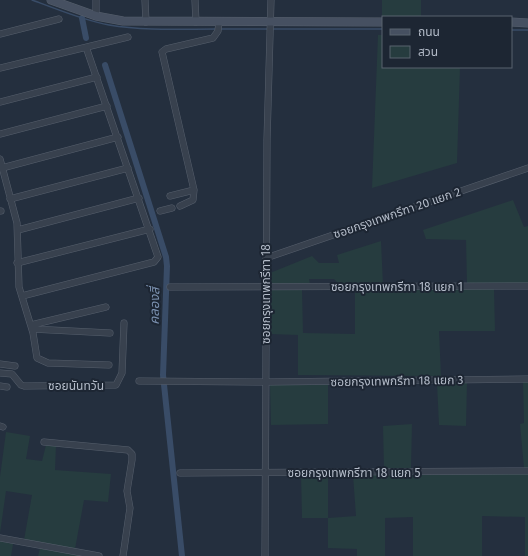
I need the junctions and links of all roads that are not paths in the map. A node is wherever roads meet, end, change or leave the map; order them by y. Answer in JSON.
{"nodes":[{"id":1,"x":51,"y":0,"type":"edge"},
{"id":2,"x":96,"y":0,"type":"edge"},
{"id":3,"x":145,"y":0,"type":"edge"},
{"id":4,"x":195,"y":0,"type":"edge"},
{"id":5,"x":271,"y":0,"type":"edge"},
{"id":6,"x":96,"y":16,"type":"junction"},
{"id":7,"x":60,"y":19,"type":"dead end"},
{"id":8,"x":146,"y":22,"type":"junction"},
{"id":9,"x":196,"y":22,"type":"junction"},
{"id":10,"x":382,"y":22,"type":"edge"},
{"id":11,"x":512,"y":22,"type":"edge"},
{"id":12,"x":528,"y":23,"type":"edge"},
{"id":13,"x":218,"y":27,"type":"junction"},
{"id":14,"x":270,"y":27,"type":"junction"},
{"id":15,"x":0,"y":34,"type":"edge"},
{"id":16,"x":128,"y":37,"type":"dead end"},
{"id":17,"x":86,"y":47,"type":"junction"},
{"id":18,"x":0,"y":68,"type":"edge"},
{"id":19,"x":97,"y":77,"type":"junction"},
{"id":20,"x":0,"y":102,"type":"edge"},
{"id":21,"x":107,"y":106,"type":"junction"},
{"id":22,"x":0,"y":134,"type":"edge"},
{"id":23,"x":118,"y":137,"type":"junction"},
{"id":24,"x":0,"y":159,"type":"edge"},
{"id":25,"x":2,"y":168,"type":"junction"},
{"id":26,"x":128,"y":168,"type":"junction"},
{"id":27,"x":528,"y":168,"type":"edge"},
{"id":28,"x":194,"y":190,"type":"junction"},
{"id":29,"x":170,"y":196,"type":"dead end"},
{"id":30,"x":139,"y":198,"type":"junction"},
{"id":31,"x":10,"y":199,"type":"junction"},
{"id":32,"x":180,"y":206,"type":"dead end"},
{"id":33,"x":172,"y":208,"type":"dead end"},
{"id":34,"x":160,"y":211,"type":"dead end"},
{"id":35,"x":150,"y":229,"type":"junction"},
{"id":36,"x":18,"y":230,"type":"junction"},
{"id":37,"x":266,"y":258,"type":"junction"},
{"id":38,"x":18,"y":263,"type":"junction"},
{"id":39,"x":528,"y":286,"type":"edge"},
{"id":40,"x":170,"y":287,"type":"dead end"},
{"id":41,"x":266,"y":287,"type":"junction"},
{"id":42,"x":22,"y":296,"type":"junction"},
{"id":43,"x":106,"y":307,"type":"dead end"},
{"id":44,"x":124,"y":322,"type":"dead end"},
{"id":45,"x":32,"y":327,"type":"junction"},
{"id":46,"x":110,"y":333,"type":"dead end"},
{"id":47,"x":0,"y":364,"type":"edge"},
{"id":48,"x":15,"y":366,"type":"dead end"},
{"id":49,"x":110,"y":366,"type":"dead end"},
{"id":50,"x":0,"y":373,"type":"edge"},
{"id":51,"x":528,"y":379,"type":"edge"},
{"id":52,"x":139,"y":381,"type":"dead end"},
{"id":53,"x":266,"y":382,"type":"junction"},
{"id":54,"x":0,"y":386,"type":"edge"},
{"id":55,"x":7,"y":387,"type":"dead end"},
{"id":56,"x":44,"y":442,"type":"dead end"},
{"id":57,"x":528,"y":471,"type":"edge"},
{"id":58,"x":180,"y":473,"type":"dead end"},
{"id":59,"x":265,"y":473,"type":"junction"},
{"id":60,"x":0,"y":538,"type":"edge"},
{"id":61,"x":99,"y":556,"type":"edge"},
{"id":62,"x":123,"y":556,"type":"edge"},
{"id":63,"x":265,"y":556,"type":"edge"}],
"edges":[{"from":1,"to":6,"type":"main road"},
{"from":2,"to":6,"type":"street"},
{"from":3,"to":8,"type":"street"},
{"from":4,"to":9,"type":"street"},
{"from":5,"to":14,"type":"street","name":"ซอยกรุงเทพกรีฑา 18"},
{"from":6,"to":8,"type":"main road"},
{"from":7,"to":15,"type":"street"},
{"from":8,"to":9,"type":"main road"},
{"from":9,"to":13,"type":"main road"},
{"from":10,"to":14,"type":"main road"},
{"from":11,"to":12,"type":"main road"},
{"from":13,"to":14,"type":"main road"},
{"from":13,"to":28,"type":"street"},
{"from":14,"to":37,"type":"street","name":"ซอยกรุงเทพกรีฑา 18"},
{"from":16,"to":17,"type":"street"},
{"from":17,"to":18,"type":"street"},
{"from":17,"to":19,"type":"street"},
{"from":19,"to":20,"type":"street"},
{"from":19,"to":21,"type":"street"},
{"from":21,"to":22,"type":"street"},
{"from":21,"to":23,"type":"street"},
{"from":23,"to":25,"type":"street"},
{"from":23,"to":26,"type":"street"},
{"from":24,"to":25,"type":"street"},
{"from":25,"to":31,"type":"street"},
{"from":26,"to":30,"type":"street"},
{"from":26,"to":31,"type":"street"},
{"from":27,"to":37,"type":"street","name":"ซอยกรุงเทพกรีฑา 20 แยก 2"},
{"from":28,"to":29,"type":"street"},
{"from":28,"to":32,"type":"street"},
{"from":30,"to":35,"type":"street"},
{"from":30,"to":36,"type":"street"},
{"from":31,"to":36,"type":"street"},
{"from":33,"to":34,"type":"street"},
{"from":35,"to":38,"type":"street"},
{"from":35,"to":42,"type":"street"},
{"from":36,"to":38,"type":"street"},
{"from":37,"to":41,"type":"street","name":"ซอยกรุงเทพกรีฑา 18"},
{"from":38,"to":42,"type":"street"},
{"from":39,"to":41,"type":"street","name":"ซอยกรุงเทพกรีฑา 18 แยก 1"},
{"from":40,"to":41,"type":"street","name":"ซอยกรุงเทพกรีฑา 18 แยก 1"},
{"from":41,"to":53,"type":"street","name":"ซอยกรุงเทพกรีฑา 18"},
{"from":42,"to":45,"type":"street"},
{"from":43,"to":45,"type":"street"},
{"from":44,"to":50,"type":"street","name":"ซอยนันทวัน"},
{"from":45,"to":46,"type":"street"},
{"from":45,"to":49,"type":"street"},
{"from":47,"to":48,"type":"street"},
{"from":51,"to":53,"type":"street","name":"ซอยกรุงเทพกรีฑา 18 แยก 3"},
{"from":52,"to":53,"type":"street","name":"ซอยกรุงเทพกรีฑา 18 แยก 3"},
{"from":53,"to":59,"type":"street","name":"ซอยกรุงเทพกรีฑา 18"},
{"from":54,"to":55,"type":"street"},
{"from":56,"to":62,"type":"street"},
{"from":57,"to":59,"type":"street","name":"ซอยกรุงเทพกรีฑา 18 แยก 5"},
{"from":58,"to":59,"type":"street","name":"ซอยกรุงเทพกรีฑา 18 แยก 5"},
{"from":59,"to":63,"type":"street","name":"ซอยกรุงเทพกรีฑา 18"},
{"from":60,"to":61,"type":"street"}]}
